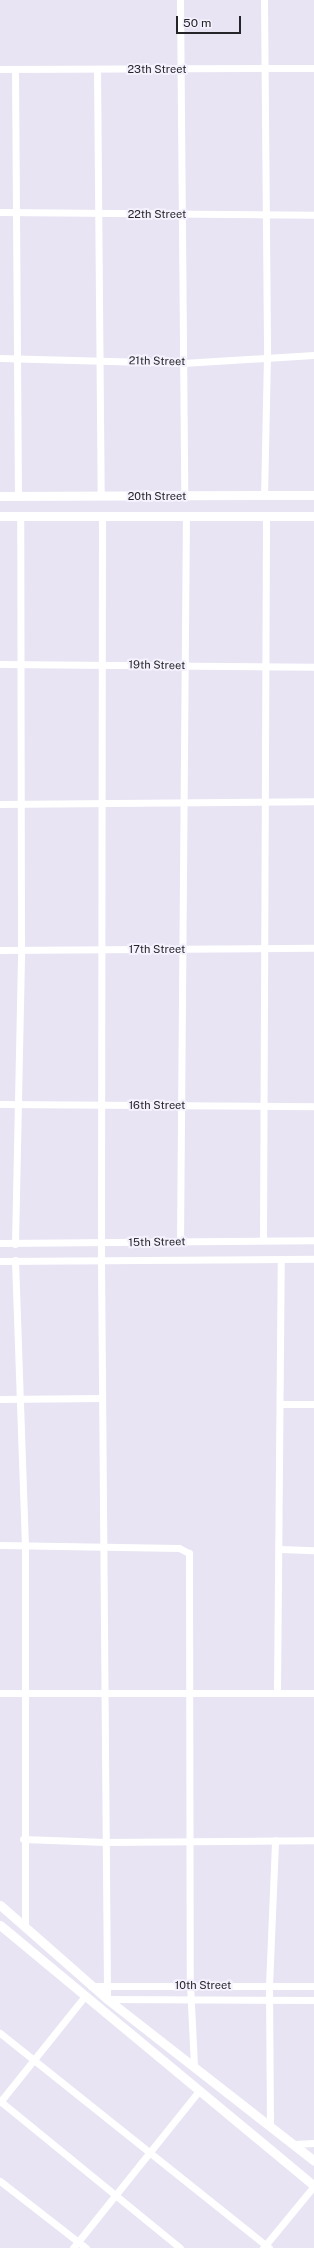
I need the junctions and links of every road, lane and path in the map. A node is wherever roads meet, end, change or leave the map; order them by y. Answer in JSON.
{"nodes":[{"id":1,"x":180,"y":0,"type":"edge"},
{"id":2,"x":264,"y":0,"type":"edge"},
{"id":3,"x":264,"y":68,"type":"junction"},
{"id":4,"x":314,"y":68,"type":"edge"},
{"id":5,"x":0,"y":69,"type":"edge"},
{"id":6,"x":15,"y":69,"type":"junction"},
{"id":7,"x":97,"y":69,"type":"junction"},
{"id":8,"x":178,"y":69,"type":"junction"},
{"id":9,"x":0,"y":212,"type":"edge"},
{"id":10,"x":16,"y":213,"type":"junction"},
{"id":11,"x":99,"y":213,"type":"junction"},
{"id":12,"x":181,"y":214,"type":"junction"},
{"id":13,"x":264,"y":214,"type":"junction"},
{"id":14,"x":314,"y":214,"type":"edge"},
{"id":15,"x":267,"y":355,"type":"junction"},
{"id":16,"x":314,"y":355,"type":"edge"},
{"id":17,"x":0,"y":358,"type":"edge"},
{"id":18,"x":18,"y":359,"type":"junction"},
{"id":19,"x":101,"y":361,"type":"junction"},
{"id":20,"x":183,"y":362,"type":"junction"},
{"id":21,"x":18,"y":495,"type":"junction"},
{"id":22,"x":314,"y":495,"type":"edge"},
{"id":23,"x":0,"y":496,"type":"edge"},
{"id":24,"x":101,"y":496,"type":"junction"},
{"id":25,"x":184,"y":496,"type":"junction"},
{"id":26,"x":264,"y":496,"type":"junction"},
{"id":27,"x":0,"y":516,"type":"edge"},
{"id":28,"x":20,"y":516,"type":"junction"},
{"id":29,"x":266,"y":516,"type":"junction"},
{"id":30,"x":314,"y":516,"type":"edge"},
{"id":31,"x":102,"y":517,"type":"junction"},
{"id":32,"x":186,"y":517,"type":"junction"},
{"id":33,"x":0,"y":664,"type":"edge"},
{"id":34,"x":19,"y":664,"type":"junction"},
{"id":35,"x":102,"y":665,"type":"junction"},
{"id":36,"x":184,"y":666,"type":"junction"},
{"id":37,"x":266,"y":666,"type":"junction"},
{"id":38,"x":314,"y":667,"type":"edge"},
{"id":39,"x":314,"y":801,"type":"edge"},
{"id":40,"x":267,"y":802,"type":"junction"},
{"id":41,"x":186,"y":803,"type":"junction"},
{"id":42,"x":0,"y":804,"type":"edge"},
{"id":43,"x":21,"y":804,"type":"junction"},
{"id":44,"x":102,"y":804,"type":"junction"},
{"id":45,"x":314,"y":948,"type":"edge"},
{"id":46,"x":21,"y":949,"type":"junction"},
{"id":47,"x":103,"y":949,"type":"junction"},
{"id":48,"x":184,"y":949,"type":"junction"},
{"id":49,"x":266,"y":949,"type":"junction"},
{"id":50,"x":0,"y":950,"type":"edge"},
{"id":51,"x":0,"y":1104,"type":"edge"},
{"id":52,"x":16,"y":1104,"type":"junction"},
{"id":53,"x":101,"y":1105,"type":"junction"},
{"id":54,"x":181,"y":1105,"type":"junction"},
{"id":55,"x":264,"y":1106,"type":"junction"},
{"id":56,"x":314,"y":1106,"type":"edge"},
{"id":57,"x":263,"y":1240,"type":"junction"},
{"id":58,"x":314,"y":1240,"type":"edge"},
{"id":59,"x":180,"y":1242,"type":"junction"},
{"id":60,"x":0,"y":1243,"type":"edge"},
{"id":61,"x":101,"y":1243,"type":"junction"},
{"id":62,"x":15,"y":1244,"type":"junction"},
{"id":63,"x":281,"y":1259,"type":"junction"},
{"id":64,"x":314,"y":1259,"type":"edge"},
{"id":65,"x":15,"y":1260,"type":"junction"},
{"id":66,"x":101,"y":1260,"type":"junction"},
{"id":67,"x":0,"y":1261,"type":"edge"},
{"id":68,"x":102,"y":1398,"type":"junction"},
{"id":69,"x":0,"y":1399,"type":"edge"},
{"id":70,"x":20,"y":1400,"type":"junction"},
{"id":71,"x":280,"y":1404,"type":"junction"},
{"id":72,"x":314,"y":1404,"type":"edge"},
{"id":73,"x":25,"y":1544,"type":"junction"},
{"id":74,"x":0,"y":1545,"type":"edge"},
{"id":75,"x":105,"y":1547,"type":"junction"},
{"id":76,"x":280,"y":1549,"type":"junction"},
{"id":77,"x":314,"y":1550,"type":"edge"},
{"id":78,"x":105,"y":1690,"type":"junction"},
{"id":79,"x":191,"y":1692,"type":"junction"},
{"id":80,"x":277,"y":1692,"type":"junction"},
{"id":81,"x":314,"y":1692,"type":"edge"},
{"id":82,"x":0,"y":1693,"type":"edge"},
{"id":83,"x":24,"y":1693,"type":"junction"},
{"id":84,"x":23,"y":1839,"type":"junction"},
{"id":85,"x":190,"y":1840,"type":"junction"},
{"id":86,"x":275,"y":1840,"type":"junction"},
{"id":87,"x":314,"y":1840,"type":"edge"},
{"id":88,"x":105,"y":1842,"type":"junction"},
{"id":89,"x":0,"y":1905,"type":"edge"},
{"id":90,"x":0,"y":1925,"type":"edge"},
{"id":91,"x":25,"y":1926,"type":"junction"},
{"id":92,"x":190,"y":1984,"type":"junction"},
{"id":93,"x":91,"y":1986,"type":"junction"},
{"id":94,"x":107,"y":1986,"type":"junction"},
{"id":95,"x":269,"y":1986,"type":"junction"},
{"id":96,"x":314,"y":1986,"type":"edge"},
{"id":97,"x":85,"y":1996,"type":"junction"},
{"id":98,"x":107,"y":1999,"type":"junction"},
{"id":99,"x":191,"y":1999,"type":"junction"},
{"id":100,"x":269,"y":2000,"type":"junction"},
{"id":101,"x":314,"y":2000,"type":"edge"},
{"id":102,"x":0,"y":2033,"type":"edge"},
{"id":103,"x":35,"y":2062,"type":"junction"},
{"id":104,"x":194,"y":2066,"type":"junction"},
{"id":105,"x":198,"y":2091,"type":"junction"},
{"id":106,"x":0,"y":2101,"type":"edge"},
{"id":107,"x":270,"y":2127,"type":"junction"},
{"id":108,"x":314,"y":2142,"type":"edge"},
{"id":109,"x":294,"y":2144,"type":"junction"},
{"id":110,"x":151,"y":2154,"type":"junction"},
{"id":111,"x":314,"y":2161,"type":"edge"},
{"id":112,"x":0,"y":2181,"type":"edge"},
{"id":113,"x":314,"y":2186,"type":"edge"},
{"id":114,"x":116,"y":2196,"type":"junction"},
{"id":115,"x":79,"y":2242,"type":"junction"},
{"id":116,"x":266,"y":2247,"type":"edge"},
{"id":117,"x":73,"y":2248,"type":"edge"},
{"id":118,"x":86,"y":2248,"type":"edge"},
{"id":119,"x":180,"y":2248,"type":"edge"}],
"edges":[{"from":1,"to":8,"type":"street"},
{"from":2,"to":3,"type":"street"},
{"from":3,"to":4,"type":"street","name":"23th Street"},
{"from":3,"to":8,"type":"street","name":"23th Street"},
{"from":3,"to":13,"type":"street"},
{"from":5,"to":6,"type":"street","name":"23th Street"},
{"from":6,"to":7,"type":"street","name":"23th Street"},
{"from":6,"to":10,"type":"street"},
{"from":7,"to":8,"type":"street","name":"23th Street"},
{"from":7,"to":11,"type":"street"},
{"from":8,"to":12,"type":"street"},
{"from":9,"to":10,"type":"street","name":"22th Street"},
{"from":10,"to":11,"type":"street","name":"22th Street"},
{"from":10,"to":18,"type":"street"},
{"from":11,"to":12,"type":"street","name":"22th Street"},
{"from":11,"to":19,"type":"street"},
{"from":12,"to":13,"type":"street","name":"22th Street"},
{"from":12,"to":20,"type":"street"},
{"from":13,"to":14,"type":"street","name":"22th Street"},
{"from":13,"to":15,"type":"street"},
{"from":15,"to":16,"type":"street","name":"21th Street"},
{"from":15,"to":20,"type":"street","name":"21th Street"},
{"from":15,"to":26,"type":"street"},
{"from":17,"to":18,"type":"street","name":"21th Street"},
{"from":18,"to":19,"type":"street","name":"21th Street"},
{"from":18,"to":21,"type":"street"},
{"from":19,"to":20,"type":"street","name":"21th Street"},
{"from":19,"to":24,"type":"street"},
{"from":20,"to":25,"type":"street"},
{"from":21,"to":23,"type":"street","name":"20th Street"},
{"from":21,"to":24,"type":"street","name":"20th Street"},
{"from":22,"to":26,"type":"street","name":"20th Street"},
{"from":24,"to":25,"type":"street","name":"20th Street"},
{"from":25,"to":26,"type":"street","name":"20th Street"},
{"from":27,"to":28,"type":"street","name":"20th Street"},
{"from":28,"to":31,"type":"street","name":"20th Street"},
{"from":28,"to":34,"type":"street"},
{"from":29,"to":30,"type":"street","name":"20th Street"},
{"from":29,"to":32,"type":"street","name":"20th Street"},
{"from":29,"to":37,"type":"street"},
{"from":31,"to":32,"type":"street","name":"20th Street"},
{"from":31,"to":35,"type":"street"},
{"from":32,"to":36,"type":"street"},
{"from":33,"to":34,"type":"street","name":"19th Street"},
{"from":34,"to":35,"type":"street","name":"19th Street"},
{"from":34,"to":43,"type":"street"},
{"from":35,"to":36,"type":"street","name":"19th Street"},
{"from":35,"to":44,"type":"street"},
{"from":36,"to":37,"type":"street","name":"19th Street"},
{"from":36,"to":41,"type":"street"},
{"from":37,"to":38,"type":"street","name":"19th Street"},
{"from":37,"to":40,"type":"street"},
{"from":39,"to":40,"type":"street"},
{"from":40,"to":41,"type":"street"},
{"from":40,"to":49,"type":"street"},
{"from":41,"to":44,"type":"street"},
{"from":41,"to":48,"type":"street"},
{"from":42,"to":43,"type":"street"},
{"from":43,"to":44,"type":"street"},
{"from":43,"to":46,"type":"street"},
{"from":44,"to":47,"type":"street"},
{"from":45,"to":49,"type":"street","name":"17th Street"},
{"from":46,"to":47,"type":"street","name":"17th Street"},
{"from":46,"to":50,"type":"street","name":"17th Street"},
{"from":46,"to":52,"type":"street"},
{"from":47,"to":48,"type":"street","name":"17th Street"},
{"from":47,"to":53,"type":"street"},
{"from":48,"to":49,"type":"street","name":"17th Street"},
{"from":48,"to":54,"type":"street"},
{"from":49,"to":55,"type":"street"},
{"from":51,"to":52,"type":"street","name":"16th Street"},
{"from":52,"to":53,"type":"street","name":"16th Street"},
{"from":52,"to":62,"type":"street"},
{"from":53,"to":54,"type":"street","name":"16th Street"},
{"from":53,"to":61,"type":"street"},
{"from":54,"to":55,"type":"street","name":"16th Street"},
{"from":54,"to":59,"type":"street"},
{"from":55,"to":56,"type":"street","name":"16th Street"},
{"from":55,"to":57,"type":"street"},
{"from":57,"to":58,"type":"street","name":"15th Street"},
{"from":57,"to":59,"type":"street","name":"15th Street"},
{"from":59,"to":61,"type":"street","name":"15th Street"},
{"from":60,"to":62,"type":"street","name":"15th Street"},
{"from":61,"to":62,"type":"street","name":"15th Street"},
{"from":61,"to":66,"type":"street"},
{"from":63,"to":64,"type":"street","name":"15th Street"},
{"from":63,"to":66,"type":"street","name":"15th Street"},
{"from":63,"to":71,"type":"street"},
{"from":65,"to":66,"type":"street","name":"15th Street"},
{"from":65,"to":67,"type":"street","name":"15th Street"},
{"from":65,"to":70,"type":"street"},
{"from":66,"to":68,"type":"street"},
{"from":68,"to":70,"type":"street"},
{"from":68,"to":75,"type":"street"},
{"from":69,"to":70,"type":"street"},
{"from":70,"to":73,"type":"street"},
{"from":71,"to":72,"type":"street"},
{"from":71,"to":76,"type":"street"},
{"from":73,"to":74,"type":"street"},
{"from":73,"to":75,"type":"street"},
{"from":73,"to":83,"type":"street"},
{"from":75,"to":78,"type":"street"},
{"from":75,"to":79,"type":"street"},
{"from":76,"to":77,"type":"street"},
{"from":76,"to":80,"type":"street"},
{"from":78,"to":79,"type":"street"},
{"from":78,"to":83,"type":"street"},
{"from":78,"to":88,"type":"street"},
{"from":79,"to":80,"type":"street"},
{"from":79,"to":85,"type":"street"},
{"from":80,"to":81,"type":"street"},
{"from":82,"to":83,"type":"street"},
{"from":83,"to":84,"type":"street"},
{"from":84,"to":88,"type":"street"},
{"from":84,"to":91,"type":"street"},
{"from":85,"to":86,"type":"street"},
{"from":85,"to":88,"type":"street"},
{"from":85,"to":92,"type":"street"},
{"from":86,"to":87,"type":"street"},
{"from":86,"to":95,"type":"street"},
{"from":88,"to":94,"type":"street"},
{"from":89,"to":91,"type":"street"},
{"from":90,"to":97,"type":"street"},
{"from":91,"to":93,"type":"street"},
{"from":92,"to":94,"type":"street","name":"10th Street"},
{"from":92,"to":95,"type":"street","name":"10th Street"},
{"from":92,"to":99,"type":"street"},
{"from":93,"to":94,"type":"street","name":"10th Street"},
{"from":93,"to":98,"type":"street"},
{"from":94,"to":98,"type":"street"},
{"from":95,"to":96,"type":"street","name":"10th Street"},
{"from":95,"to":100,"type":"street"},
{"from":97,"to":103,"type":"street"},
{"from":97,"to":105,"type":"street"},
{"from":98,"to":99,"type":"street","name":"10th Street"},
{"from":98,"to":104,"type":"street"},
{"from":99,"to":100,"type":"street","name":"10th Street"},
{"from":99,"to":104,"type":"street"},
{"from":100,"to":101,"type":"street","name":"10th Street"},
{"from":100,"to":107,"type":"street"},
{"from":102,"to":103,"type":"street"},
{"from":103,"to":106,"type":"street"},
{"from":103,"to":110,"type":"street"},
{"from":104,"to":107,"type":"street"},
{"from":105,"to":110,"type":"street"},
{"from":105,"to":113,"type":"street"},
{"from":106,"to":114,"type":"street"},
{"from":107,"to":109,"type":"street"},
{"from":108,"to":109,"type":"street"},
{"from":109,"to":111,"type":"street"},
{"from":110,"to":114,"type":"street"},
{"from":110,"to":116,"type":"street"},
{"from":112,"to":115,"type":"street"},
{"from":113,"to":116,"type":"street"},
{"from":114,"to":115,"type":"street"},
{"from":114,"to":119,"type":"street"},
{"from":115,"to":117,"type":"street"},
{"from":115,"to":118,"type":"street"}]}
